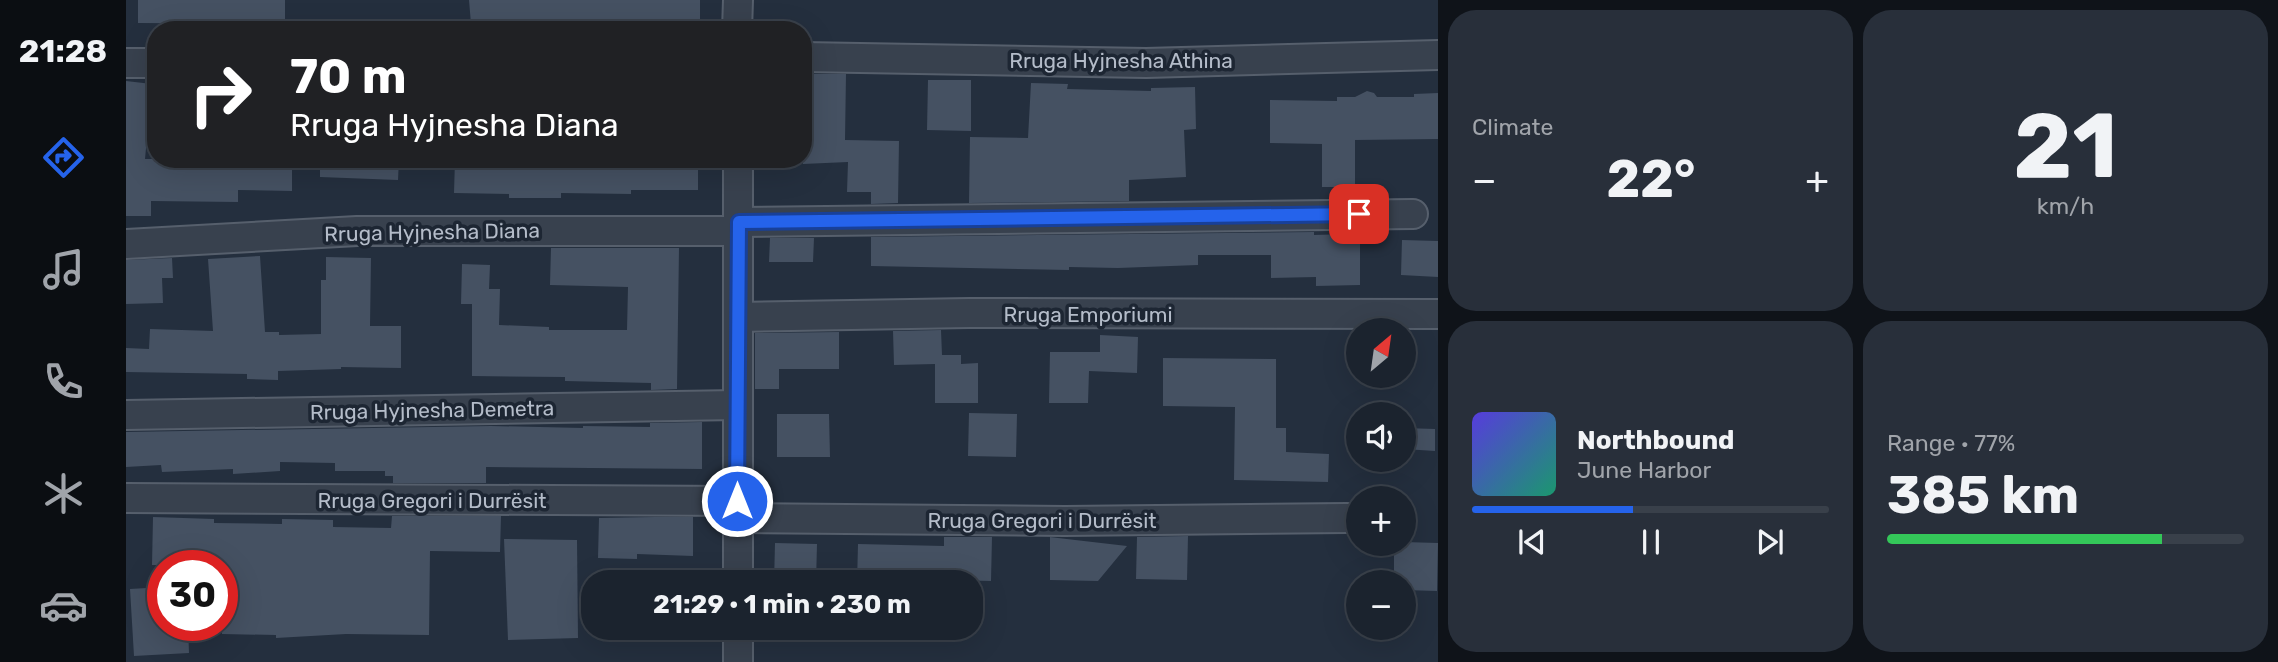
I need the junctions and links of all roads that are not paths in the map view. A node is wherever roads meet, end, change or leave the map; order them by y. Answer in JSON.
{"nodes":[{"id":1,"x":738,"y":0,"type":"edge"},
{"id":2,"x":737,"y":21,"type":"edge"},
{"id":3,"x":1438,"y":55,"type":"edge"},
{"id":4,"x":812,"y":57,"type":"edge"},
{"id":5,"x":126,"y":63,"type":"edge"},
{"id":6,"x":147,"y":63,"type":"edge"},
{"id":7,"x":738,"y":168,"type":"edge"},
{"id":8,"x":1413,"y":214,"type":"dead end"},
{"id":9,"x":738,"y":226,"type":"junction"},
{"id":10,"x":126,"y":244,"type":"edge"},
{"id":11,"x":1438,"y":314,"type":"edge"},
{"id":12,"x":738,"y":317,"type":"junction"},
{"id":13,"x":737,"y":405,"type":"junction"},
{"id":14,"x":126,"y":415,"type":"edge"},
{"id":15,"x":126,"y":498,"type":"edge"},
{"id":16,"x":738,"y":510,"type":"junction"},
{"id":17,"x":1346,"y":518,"type":"edge"},
{"id":18,"x":738,"y":570,"type":"edge"},
{"id":19,"x":738,"y":640,"type":"edge"},
{"id":20,"x":738,"y":662,"type":"edge"}],
"edges":[{"from":1,"to":2,"type":"street"},
{"from":3,"to":4,"type":"street","name":"Rruga Hyjnesha Athina"},
{"from":5,"to":6,"type":"street"},
{"from":7,"to":9,"type":"street"},
{"from":8,"to":9,"type":"street","name":"Rruga Hyjnesha Diana"},
{"from":9,"to":10,"type":"street","name":"Rruga Hyjnesha Diana"},
{"from":9,"to":12,"type":"street"},
{"from":11,"to":12,"type":"street","name":"Rruga Emporiumi"},
{"from":12,"to":13,"type":"street"},
{"from":13,"to":14,"type":"street","name":"Rruga Hyjnesha Demetra"},
{"from":13,"to":16,"type":"street"},
{"from":15,"to":16,"type":"street","name":"Rruga Gregori i Durrësit"},
{"from":16,"to":17,"type":"street","name":"Rruga Gregori i Durrësit"},
{"from":16,"to":18,"type":"street"},
{"from":19,"to":20,"type":"street"}]}
